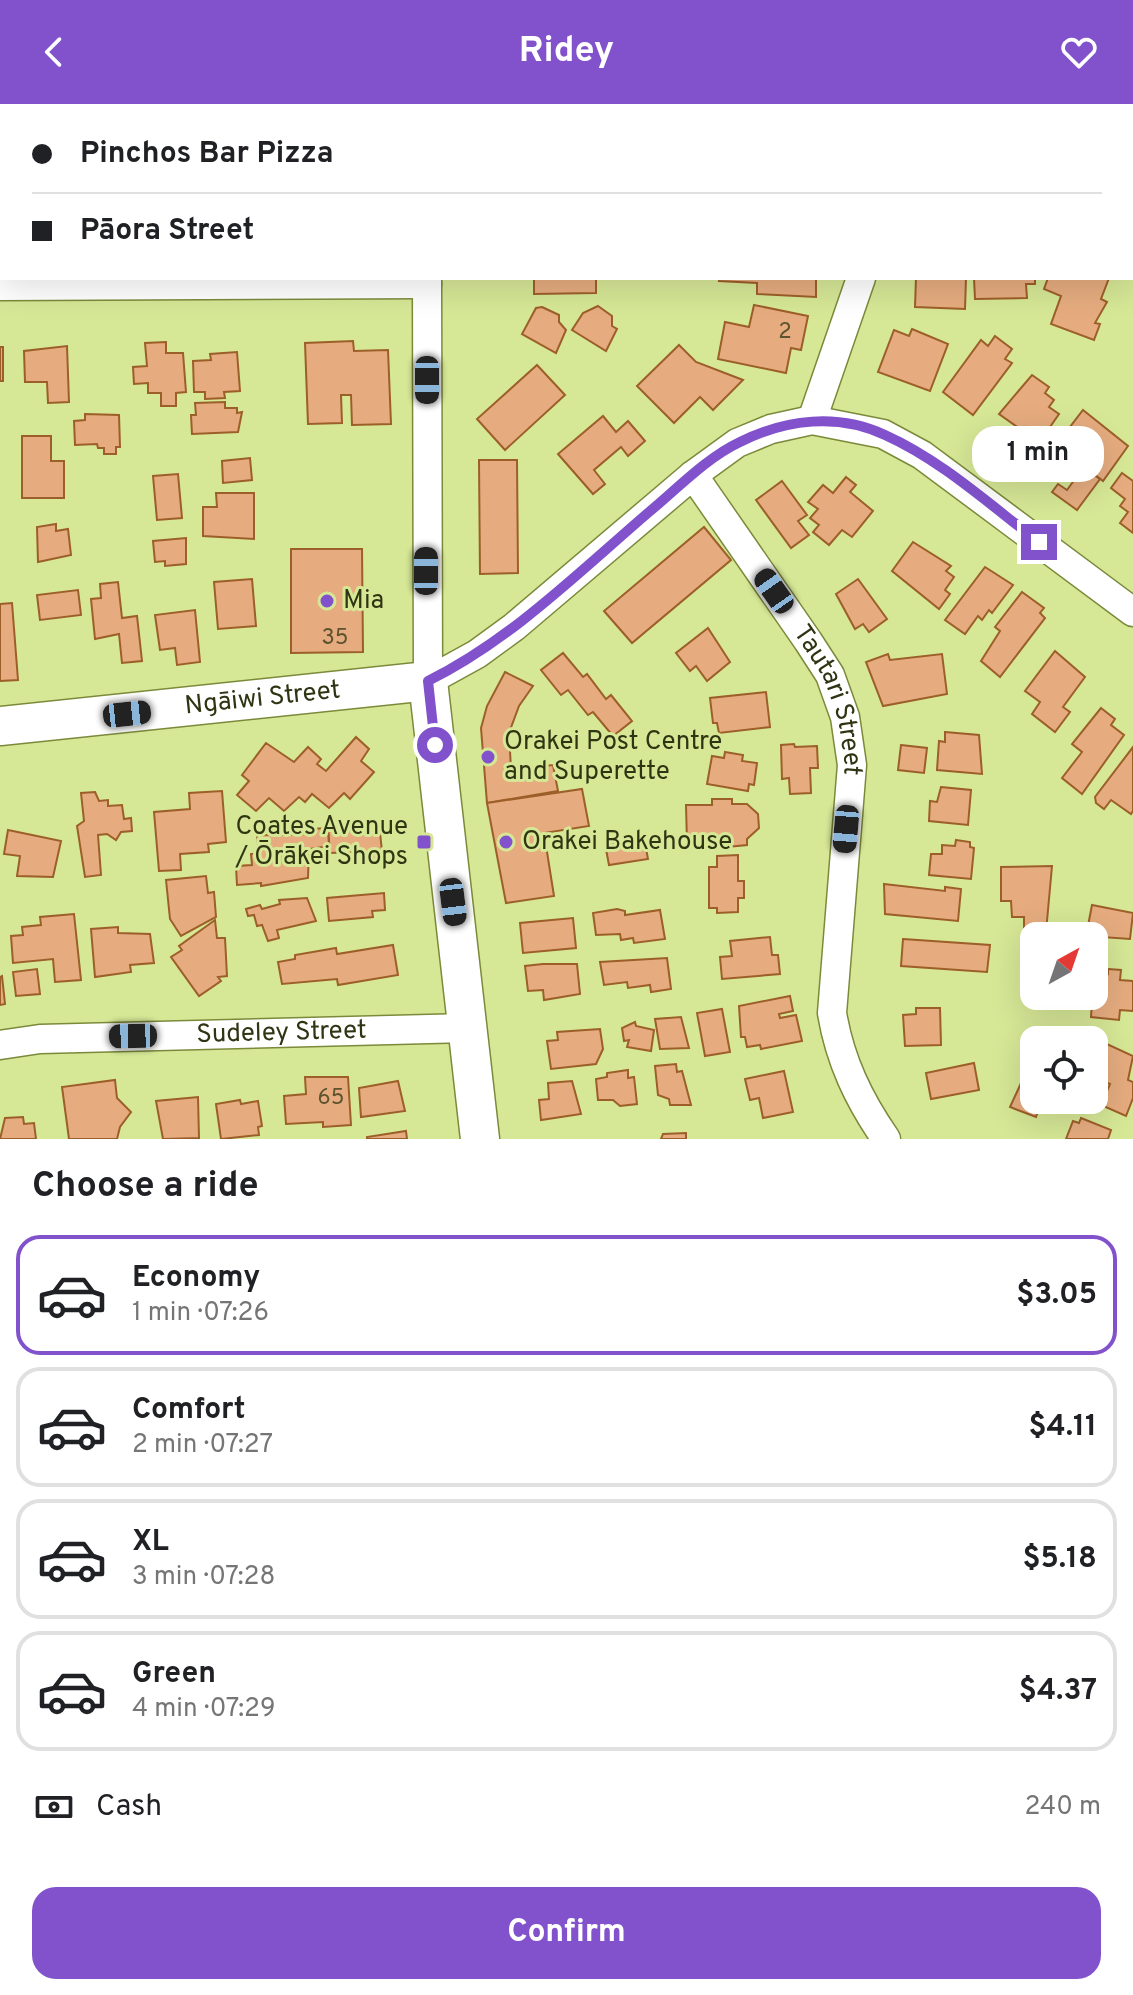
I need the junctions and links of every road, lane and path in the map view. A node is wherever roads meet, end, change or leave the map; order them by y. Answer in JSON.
{"nodes":[{"id":1,"x":860,"y":280,"type":"edge"},
{"id":2,"x":427,"y":281,"type":"edge"},
{"id":3,"x":0,"y":286,"type":"edge"},
{"id":4,"x":812,"y":420,"type":"junction"},
{"id":5,"x":693,"y":475,"type":"junction"},
{"id":6,"x":1133,"y":612,"type":"edge"},
{"id":7,"x":428,"y":681,"type":"junction"},
{"id":8,"x":0,"y":726,"type":"edge"},
{"id":9,"x":468,"y":1028,"type":"junction"},
{"id":10,"x":0,"y":1045,"type":"edge"},
{"id":11,"x":480,"y":1139,"type":"edge"},
{"id":12,"x":886,"y":1139,"type":"edge"}],
"edges":[{"from":1,"to":4,"type":"street"},
{"from":2,"to":3,"type":"street"},
{"from":2,"to":7,"type":"street"},
{"from":4,"to":5,"type":"street"},
{"from":4,"to":6,"type":"street"},
{"from":5,"to":7,"type":"street"},
{"from":5,"to":12,"type":"street","name":"Tautari Street"},
{"from":7,"to":8,"type":"street","name":"Ngāiwi Street"},
{"from":7,"to":9,"type":"street"},
{"from":9,"to":10,"type":"street","name":"Sudeley Street"},
{"from":9,"to":11,"type":"street"}]}
